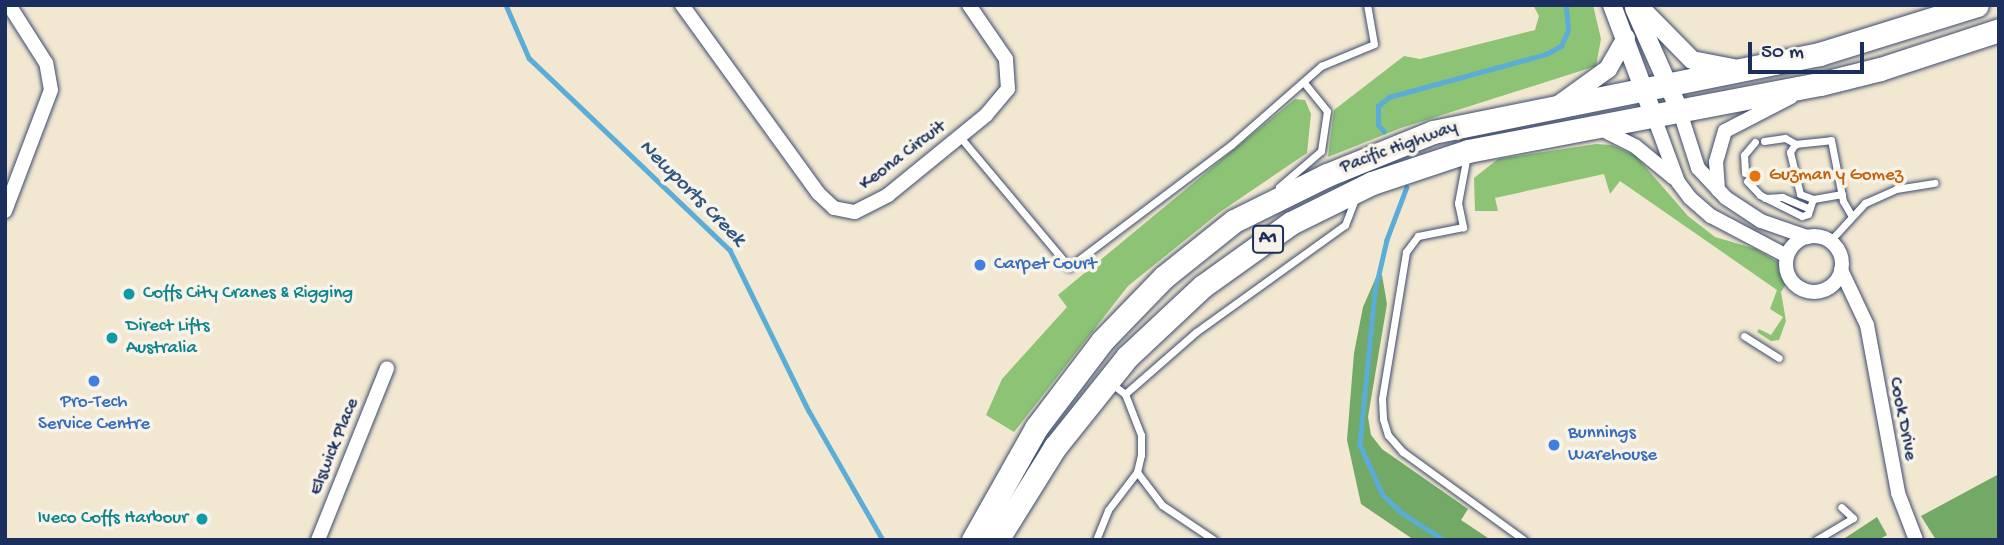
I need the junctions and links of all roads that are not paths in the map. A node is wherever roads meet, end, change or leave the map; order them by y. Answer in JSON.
{"nodes":[{"id":1,"x":9,"y":5,"type":"edge"},
{"id":2,"x":682,"y":5,"type":"edge"},
{"id":3,"x":1367,"y":5,"type":"edge"},
{"id":4,"x":1612,"y":5,"type":"edge"},
{"id":5,"x":1636,"y":5,"type":"edge"},
{"id":6,"x":1977,"y":5,"type":"edge"},
{"id":7,"x":970,"y":6,"type":"edge"},
{"id":8,"x":1999,"y":30,"type":"edge"},
{"id":9,"x":1626,"y":38,"type":"junction"},
{"id":10,"x":1742,"y":70,"type":"junction"},
{"id":11,"x":1304,"y":83,"type":"junction"},
{"id":12,"x":1670,"y":84,"type":"junction"},
{"id":13,"x":1820,"y":84,"type":"junction"},
{"id":14,"x":1645,"y":89,"type":"junction"},
{"id":15,"x":1555,"y":106,"type":"junction"},
{"id":16,"x":1680,"y":112,"type":"junction"},
{"id":17,"x":1654,"y":117,"type":"junction"},
{"id":18,"x":1596,"y":127,"type":"junction"},
{"id":19,"x":960,"y":137,"type":"junction"},
{"id":20,"x":1796,"y":144,"type":"junction"},
{"id":21,"x":1468,"y":151,"type":"junction"},
{"id":22,"x":1678,"y":182,"type":"junction"},
{"id":23,"x":1935,"y":183,"type":"dead end"},
{"id":24,"x":1359,"y":189,"type":"junction"},
{"id":25,"x":1718,"y":190,"type":"junction"},
{"id":26,"x":1842,"y":194,"type":"junction"},
{"id":27,"x":1813,"y":199,"type":"junction"},
{"id":28,"x":5,"y":211,"type":"edge"},
{"id":29,"x":1851,"y":215,"type":"junction"},
{"id":30,"x":1234,"y":221,"type":"junction"},
{"id":31,"x":1807,"y":237,"type":"junction"},
{"id":32,"x":1830,"y":241,"type":"junction"},
{"id":33,"x":1787,"y":256,"type":"junction"},
{"id":34,"x":1841,"y":270,"type":"junction"},
{"id":35,"x":1826,"y":289,"type":"junction"},
{"id":36,"x":1857,"y":304,"type":"junction"},
{"id":37,"x":1744,"y":336,"type":"dead end"},
{"id":38,"x":1779,"y":358,"type":"dead end"},
{"id":39,"x":387,"y":368,"type":"dead end"},
{"id":40,"x":1116,"y":387,"type":"junction"},
{"id":41,"x":1137,"y":472,"type":"junction"},
{"id":42,"x":1841,"y":507,"type":"dead end"},
{"id":43,"x":318,"y":540,"type":"edge"},
{"id":44,"x":973,"y":540,"type":"edge"},
{"id":45,"x":997,"y":540,"type":"edge"},
{"id":46,"x":1096,"y":540,"type":"edge"},
{"id":47,"x":1213,"y":540,"type":"edge"},
{"id":48,"x":1524,"y":540,"type":"edge"},
{"id":49,"x":1816,"y":540,"type":"edge"},
{"id":50,"x":1916,"y":540,"type":"edge"}],
"edges":[{"from":1,"to":28,"type":"street"},
{"from":2,"to":19,"type":"street","name":"Keona Circuit"},
{"from":3,"to":11,"type":"lane"},
{"from":4,"to":9,"type":"street"},
{"from":5,"to":10,"type":"street"},
{"from":5,"to":12,"type":"street"},
{"from":6,"to":10,"type":"highway","name":"Pacific Highway","number":"A1"},
{"from":7,"to":19,"type":"street","name":"Keona Circuit"},
{"from":8,"to":13,"type":"highway","name":"Pacific Highway","number":"A1"},
{"from":9,"to":14,"type":"street"},
{"from":9,"to":15,"type":"street"},
{"from":10,"to":12,"type":"highway","name":"Pacific Highway","number":"A1"},
{"from":11,"to":19,"type":"lane"},
{"from":11,"to":30,"type":"lane"},
{"from":12,"to":14,"type":"highway","name":"Pacific Highway","number":"A1"},
{"from":12,"to":16,"type":"street"},
{"from":13,"to":16,"type":"highway","name":"Pacific Highway","number":"A1"},
{"from":13,"to":25,"type":"street"},
{"from":14,"to":15,"type":"highway","name":"Pacific Highway","number":"A1"},
{"from":14,"to":17,"type":"street"},
{"from":15,"to":30,"type":"highway","name":"Pacific Highway","number":"A1"},
{"from":16,"to":17,"type":"highway","name":"Pacific Highway","number":"A1"},
{"from":16,"to":25,"type":"street"},
{"from":17,"to":18,"type":"highway","name":"Pacific Highway","number":"A1"},
{"from":17,"to":22,"type":"street"},
{"from":18,"to":21,"type":"highway","name":"Pacific Highway","number":"A1"},
{"from":18,"to":22,"type":"street"},
{"from":20,"to":26,"type":"lane"},
{"from":20,"to":27,"type":"lane"},
{"from":20,"to":27,"type":"lane"},
{"from":21,"to":24,"type":"highway","name":"Pacific Highway","number":"A1"},
{"from":21,"to":48,"type":"lane"},
{"from":22,"to":33,"type":"street"},
{"from":23,"to":29,"type":"lane"},
{"from":24,"to":40,"type":"highway","name":"Pacific Highway","number":"A1"},
{"from":24,"to":40,"type":"lane"},
{"from":25,"to":31,"type":"street"},
{"from":26,"to":27,"type":"lane"},
{"from":26,"to":29,"type":"lane"},
{"from":29,"to":32,"type":"lane"},
{"from":30,"to":44,"type":"highway","name":"Pacific Highway","number":"A1"},
{"from":31,"to":32,"type":"street"},
{"from":31,"to":33,"type":"street"},
{"from":32,"to":34,"type":"street"},
{"from":33,"to":35,"type":"street"},
{"from":34,"to":35,"type":"street"},
{"from":34,"to":36,"type":"street","name":"Cook Drive"},
{"from":35,"to":36,"type":"street"},
{"from":36,"to":50,"type":"street","name":"Cook Drive"},
{"from":37,"to":38,"type":"lane"},
{"from":39,"to":43,"type":"street","name":"Elswick Place"},
{"from":40,"to":41,"type":"lane"},
{"from":40,"to":45,"type":"highway","name":"Pacific Highway","number":"A1"},
{"from":41,"to":46,"type":"lane"},
{"from":41,"to":47,"type":"lane"},
{"from":42,"to":49,"type":"lane"}]}
